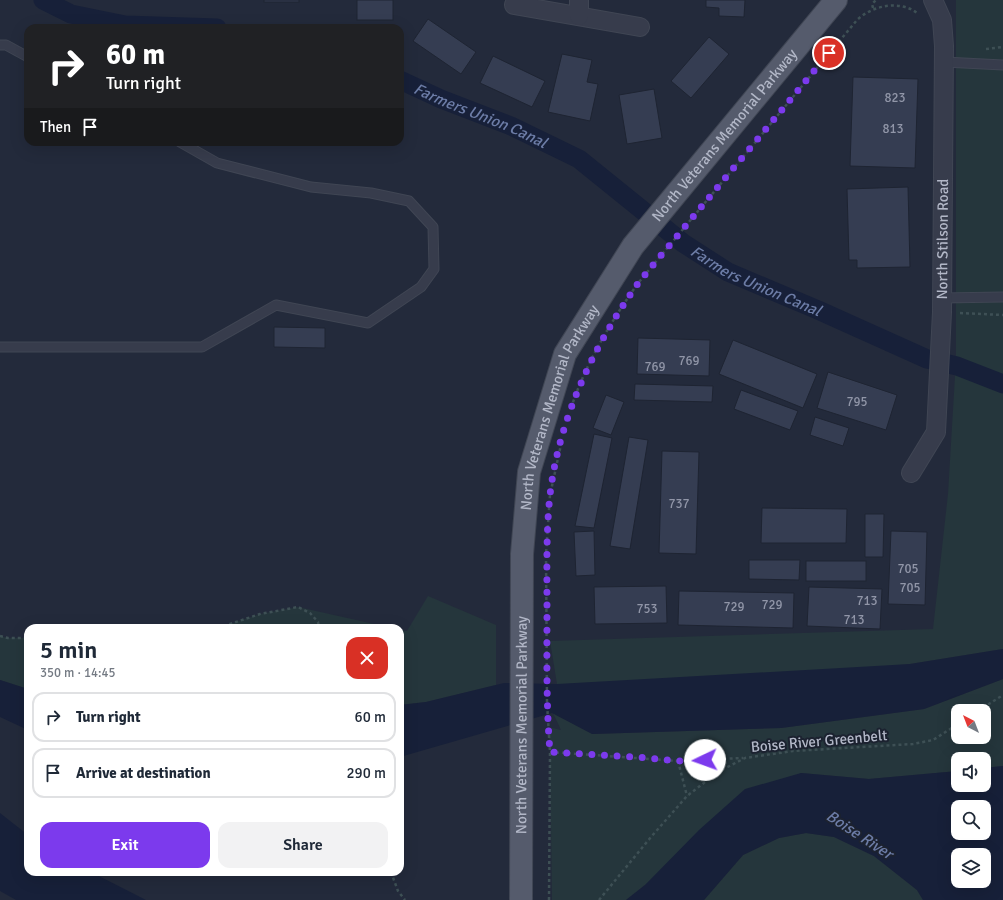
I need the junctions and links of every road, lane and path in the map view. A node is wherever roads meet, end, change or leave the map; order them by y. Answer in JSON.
{"nodes":[{"id":1,"x":836,"y":0,"type":"edge"},
{"id":2,"x":876,"y":0,"type":"edge"},
{"id":3,"x":933,"y":0,"type":"edge"},
{"id":4,"x":514,"y":5,"type":"dead end"},
{"id":5,"x":579,"y":8,"type":"edge"},
{"id":6,"x":873,"y":8,"type":"junction"},
{"id":7,"x":920,"y":15,"type":"dead end"},
{"id":8,"x":640,"y":27,"type":"dead end"},
{"id":9,"x":0,"y":45,"type":"edge"},
{"id":10,"x":1003,"y":47,"type":"edge"},
{"id":11,"x":984,"y":49,"type":"dead end"},
{"id":12,"x":24,"y":55,"type":"edge"},
{"id":13,"x":944,"y":62,"type":"junction"},
{"id":14,"x":1003,"y":65,"type":"edge"},
{"id":15,"x":187,"y":146,"type":"edge"},
{"id":16,"x":1003,"y":297,"type":"edge"},
{"id":17,"x":942,"y":310,"type":"junction"},
{"id":18,"x":1003,"y":315,"type":"edge"},
{"id":19,"x":0,"y":347,"type":"edge"},
{"id":20,"x":570,"y":414,"type":"dead end"},
{"id":21,"x":563,"y":433,"type":"dead end"},
{"id":22,"x":911,"y":473,"type":"dead end"},
{"id":23,"x":230,"y":624,"type":"edge"},
{"id":24,"x":318,"y":624,"type":"edge"},
{"id":25,"x":0,"y":636,"type":"edge"},
{"id":26,"x":24,"y":638,"type":"edge"},
{"id":27,"x":1003,"y":695,"type":"edge"},
{"id":28,"x":989,"y":704,"type":"edge"},
{"id":29,"x":951,"y":728,"type":"edge"},
{"id":30,"x":550,"y":752,"type":"junction"},
{"id":31,"x":745,"y":758,"type":"junction"},
{"id":32,"x":678,"y":761,"type":"junction"},
{"id":33,"x":687,"y":796,"type":"junction"},
{"id":34,"x":392,"y":876,"type":"edge"},
{"id":35,"x":521,"y":893,"type":"edge"},
{"id":36,"x":405,"y":900,"type":"edge"},
{"id":37,"x":549,"y":900,"type":"edge"},
{"id":38,"x":599,"y":900,"type":"edge"}],
"edges":[{"from":1,"to":35,"type":"main road","name":"North Veterans Memorial Parkway"},
{"from":2,"to":6,"type":"path"},
{"from":3,"to":13,"type":"street","name":"North Stilson Road"},
{"from":4,"to":5,"type":"street"},
{"from":5,"to":8,"type":"street"},
{"from":6,"to":7,"type":"path"},
{"from":6,"to":20,"type":"path"},
{"from":9,"to":12,"type":"lane"},
{"from":10,"to":11,"type":"path"},
{"from":13,"to":14,"type":"lane"},
{"from":13,"to":17,"type":"street","name":"North Stilson Road"},
{"from":15,"to":19,"type":"lane"},
{"from":16,"to":17,"type":"lane"},
{"from":17,"to":18,"type":"path"},
{"from":17,"to":22,"type":"street","name":"North Stilson Road"},
{"from":21,"to":30,"type":"path"},
{"from":23,"to":24,"type":"path"},
{"from":25,"to":26,"type":"path"},
{"from":27,"to":28,"type":"path"},
{"from":29,"to":31,"type":"path","name":"Boise River Greenbelt"},
{"from":30,"to":32,"type":"path"},
{"from":30,"to":37,"type":"path"},
{"from":31,"to":32,"type":"path"},
{"from":31,"to":33,"type":"path","name":"Boise River Greenbelt"},
{"from":32,"to":33,"type":"path"},
{"from":33,"to":38,"type":"path","name":"Boise River Greenbelt"},
{"from":34,"to":36,"type":"path"}]}
